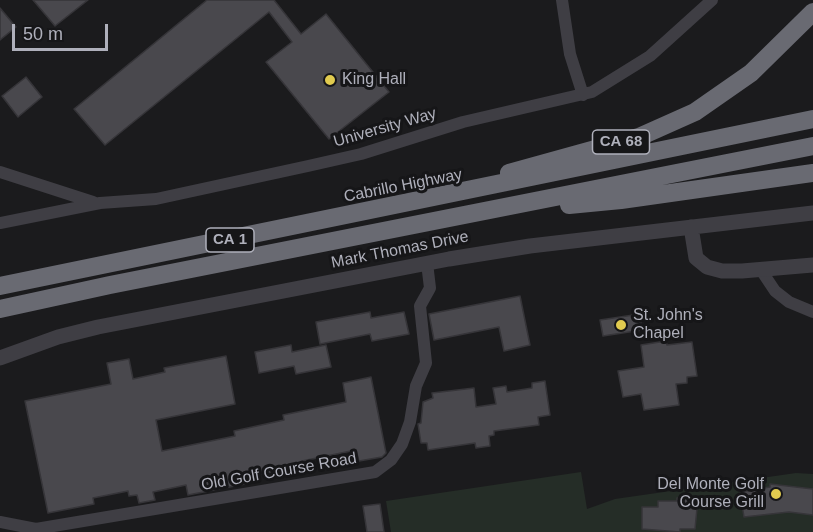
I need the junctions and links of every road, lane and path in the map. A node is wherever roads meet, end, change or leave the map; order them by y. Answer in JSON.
{"nodes":[{"id":1,"x":562,"y":0,"type":"edge"},
{"id":2,"x":712,"y":0,"type":"edge"},
{"id":3,"x":813,"y":12,"type":"edge"},
{"id":4,"x":583,"y":95,"type":"junction"},
{"id":5,"x":813,"y":120,"type":"edge"},
{"id":6,"x":813,"y":146,"type":"edge"},
{"id":7,"x":0,"y":172,"type":"edge"},
{"id":8,"x":813,"y":173,"type":"edge"},
{"id":9,"x":100,"y":203,"type":"junction"},
{"id":10,"x":395,"y":207,"type":"junction"},
{"id":11,"x":493,"y":209,"type":"junction"},
{"id":12,"x":813,"y":213,"type":"edge"},
{"id":13,"x":0,"y":223,"type":"edge"},
{"id":14,"x":691,"y":227,"type":"junction"},
{"id":15,"x":427,"y":263,"type":"junction"},
{"id":16,"x":813,"y":265,"type":"edge"},
{"id":17,"x":760,"y":270,"type":"junction"},
{"id":18,"x":0,"y":286,"type":"edge"},
{"id":19,"x":30,"y":302,"type":"junction"},
{"id":20,"x":0,"y":309,"type":"edge"},
{"id":21,"x":813,"y":312,"type":"edge"},
{"id":22,"x":0,"y":314,"type":"edge"},
{"id":23,"x":0,"y":358,"type":"edge"},
{"id":24,"x":0,"y":522,"type":"edge"}],
"edges":[{"from":1,"to":4,"type":"street"},
{"from":2,"to":4,"type":"street","name":"University Way"},
{"from":3,"to":10,"type":"highway","number":"CA 68"},
{"from":4,"to":9,"type":"street","name":"University Way"},
{"from":5,"to":10,"type":"highway","name":"Cabrillo Highway","number":"CA 1"},
{"from":6,"to":11,"type":"highway","number":"CA 1"},
{"from":7,"to":9,"type":"street"},
{"from":8,"to":11,"type":"highway"},
{"from":9,"to":13,"type":"street"},
{"from":10,"to":18,"type":"highway","name":"Cabrillo Highway","number":"CA 1"},
{"from":11,"to":19,"type":"highway","number":"CA 1"},
{"from":12,"to":14,"type":"street","name":"Mark Thomas Drive"},
{"from":14,"to":15,"type":"street","name":"Mark Thomas Drive"},
{"from":14,"to":17,"type":"street"},
{"from":15,"to":23,"type":"street","name":"Mark Thomas Drive"},
{"from":15,"to":24,"type":"street","name":"Old Golf Course Road"},
{"from":16,"to":17,"type":"street"},
{"from":17,"to":21,"type":"street"},
{"from":19,"to":20,"type":"highway","number":"CA 1"},
{"from":19,"to":22,"type":"highway"}]}
